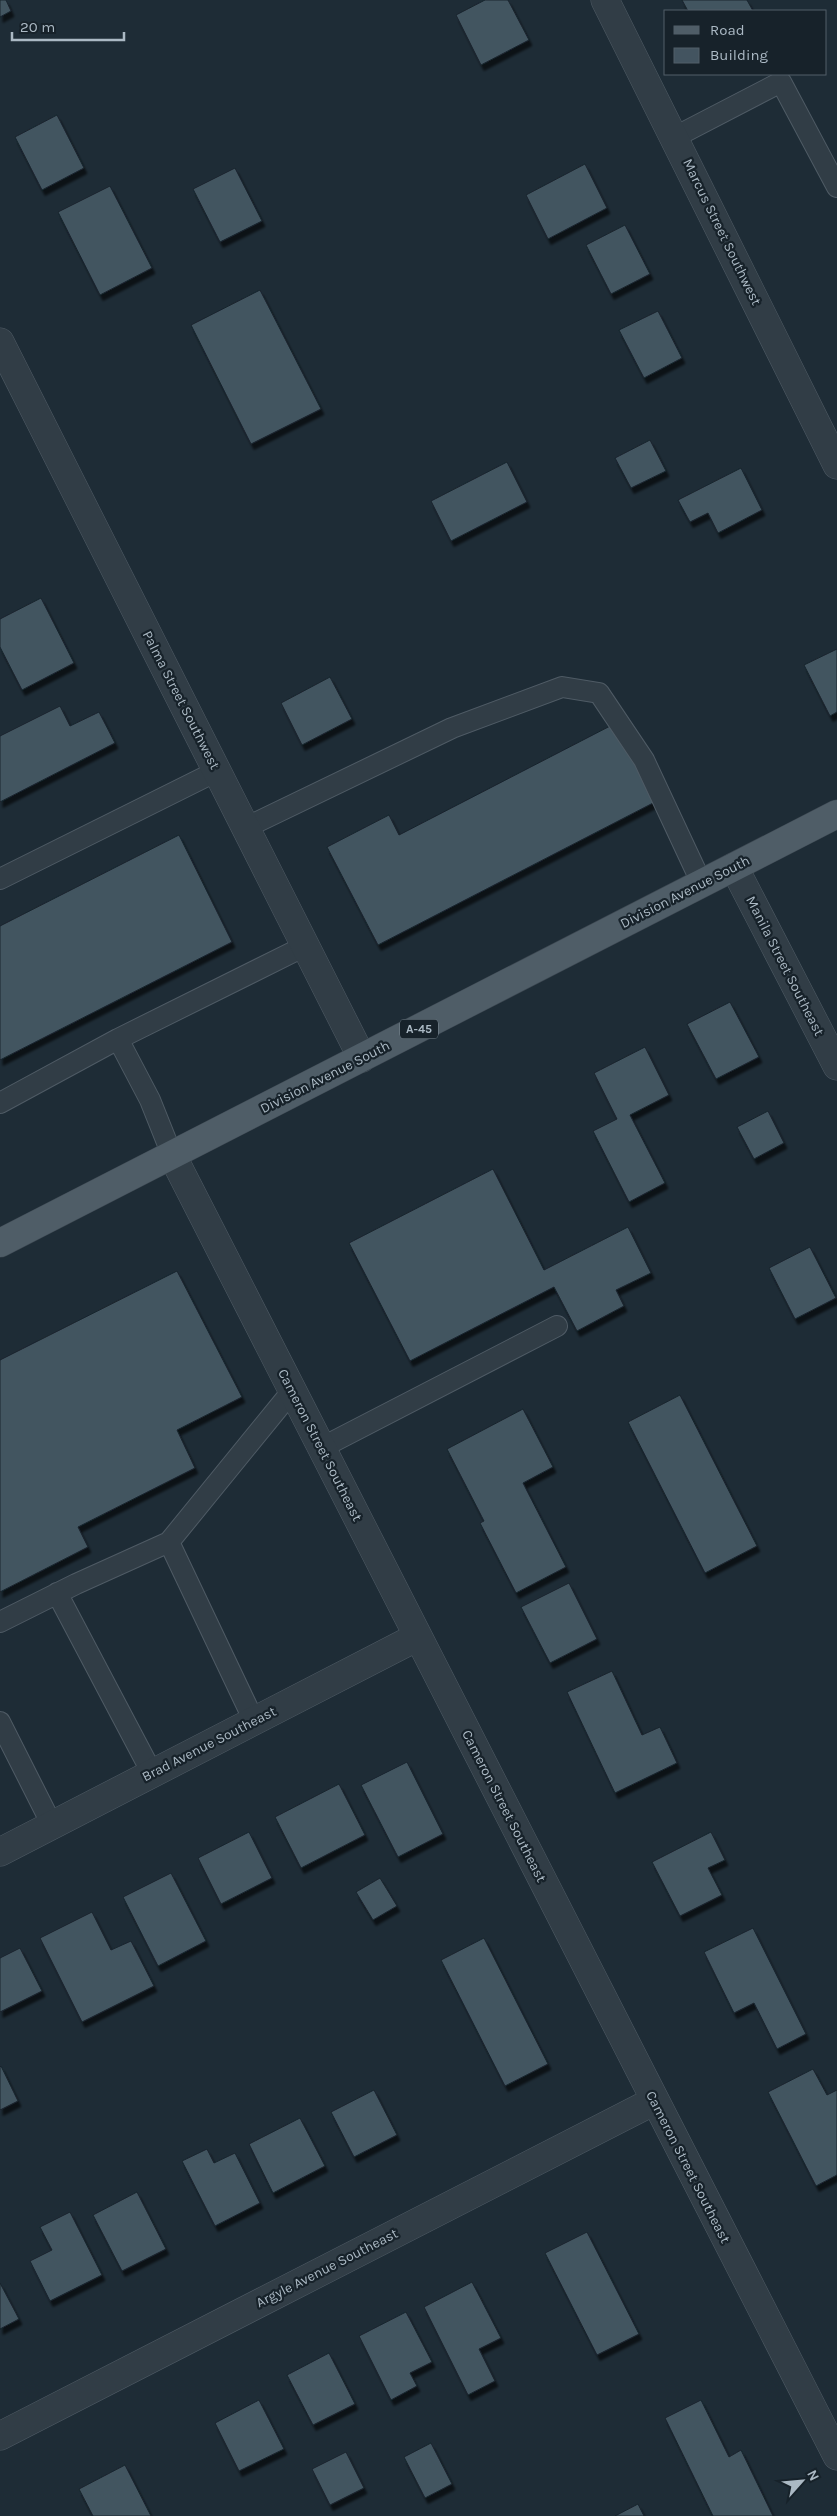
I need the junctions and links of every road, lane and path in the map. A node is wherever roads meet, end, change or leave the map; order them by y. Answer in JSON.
{"nodes":[{"id":1,"x":605,"y":0,"type":"edge"},
{"id":2,"x":675,"y":137,"type":"junction"},
{"id":3,"x":837,"y":187,"type":"edge"},
{"id":4,"x":0,"y":342,"type":"edge"},
{"id":5,"x":9,"y":381,"type":"edge"},
{"id":6,"x":834,"y":453,"type":"edge"},
{"id":7,"x":217,"y":771,"type":"junction"},
{"id":8,"x":837,"y":814,"type":"edge"},
{"id":9,"x":245,"y":828,"type":"junction"},
{"id":10,"x":734,"y":867,"type":"junction"},
{"id":11,"x":0,"y":879,"type":"edge"},
{"id":12,"x":702,"y":884,"type":"junction"},
{"id":13,"x":305,"y":946,"type":"junction"},
{"id":14,"x":118,"y":1039,"type":"junction"},
{"id":15,"x":362,"y":1058,"type":"junction"},
{"id":16,"x":837,"y":1066,"type":"edge"},
{"id":17,"x":0,"y":1103,"type":"edge"},
{"id":18,"x":172,"y":1155,"type":"junction"},
{"id":19,"x":0,"y":1243,"type":"edge"},
{"id":20,"x":557,"y":1326,"type":"dead end"},
{"id":21,"x":292,"y":1391,"type":"junction"},
{"id":22,"x":321,"y":1448,"type":"junction"},
{"id":23,"x":169,"y":1542,"type":"junction"},
{"id":24,"x":57,"y":1593,"type":"junction"},
{"id":25,"x":0,"y":1622,"type":"edge"},
{"id":26,"x":417,"y":1637,"type":"junction"},
{"id":27,"x":254,"y":1721,"type":"junction"},
{"id":28,"x":0,"y":1722,"type":"edge"},
{"id":29,"x":152,"y":1773,"type":"junction"},
{"id":30,"x":52,"y":1825,"type":"junction"},
{"id":31,"x":0,"y":1852,"type":"edge"},
{"id":32,"x":654,"y":2101,"type":"junction"},
{"id":33,"x":0,"y":2436,"type":"edge"},
{"id":34,"x":837,"y":2456,"type":"edge"}],
"edges":[{"from":1,"to":2,"type":"street","name":"Marcus Street Southwest"},
{"from":2,"to":3,"type":"lane"},
{"from":2,"to":6,"type":"street","name":"Marcus Street Southwest"},
{"from":4,"to":5,"type":"street","name":"Palma Street Southwest"},
{"from":5,"to":7,"type":"street","name":"Palma Street Southwest"},
{"from":7,"to":9,"type":"street","name":"Palma Street Southwest"},
{"from":7,"to":11,"type":"lane"},
{"from":8,"to":10,"type":"main road","name":"Division Avenue South","number":"A-45"},
{"from":9,"to":12,"type":"lane"},
{"from":9,"to":13,"type":"street","name":"Palma Street Southwest"},
{"from":10,"to":12,"type":"main road","name":"Division Avenue South","number":"A-45"},
{"from":10,"to":16,"type":"street","name":"Manila Street Southeast"},
{"from":12,"to":15,"type":"main road","name":"Division Avenue South","number":"A-45"},
{"from":13,"to":14,"type":"lane"},
{"from":13,"to":15,"type":"street","name":"Palma Street Southwest"},
{"from":14,"to":17,"type":"lane"},
{"from":14,"to":18,"type":"lane"},
{"from":15,"to":18,"type":"main road","name":"Division Avenue South","number":"A-45"},
{"from":18,"to":19,"type":"main road","name":"Division Avenue South","number":"A-45"},
{"from":18,"to":21,"type":"street","name":"Cameron Street Southeast"},
{"from":20,"to":22,"type":"lane"},
{"from":21,"to":22,"type":"street","name":"Cameron Street Southeast"},
{"from":21,"to":23,"type":"lane"},
{"from":22,"to":26,"type":"street","name":"Cameron Street Southeast"},
{"from":23,"to":24,"type":"lane"},
{"from":23,"to":27,"type":"lane"},
{"from":24,"to":25,"type":"lane"},
{"from":24,"to":29,"type":"lane"},
{"from":26,"to":27,"type":"street","name":"Brad Avenue Southeast"},
{"from":26,"to":32,"type":"street","name":"Cameron Street Southeast"},
{"from":27,"to":29,"type":"street","name":"Brad Avenue Southeast"},
{"from":28,"to":30,"type":"lane"},
{"from":29,"to":30,"type":"street","name":"Brad Avenue Southeast"},
{"from":30,"to":31,"type":"street","name":"Brad Avenue Southeast"},
{"from":32,"to":33,"type":"street","name":"Argyle Avenue Southeast"},
{"from":32,"to":34,"type":"street","name":"Cameron Street Southeast"}]}
